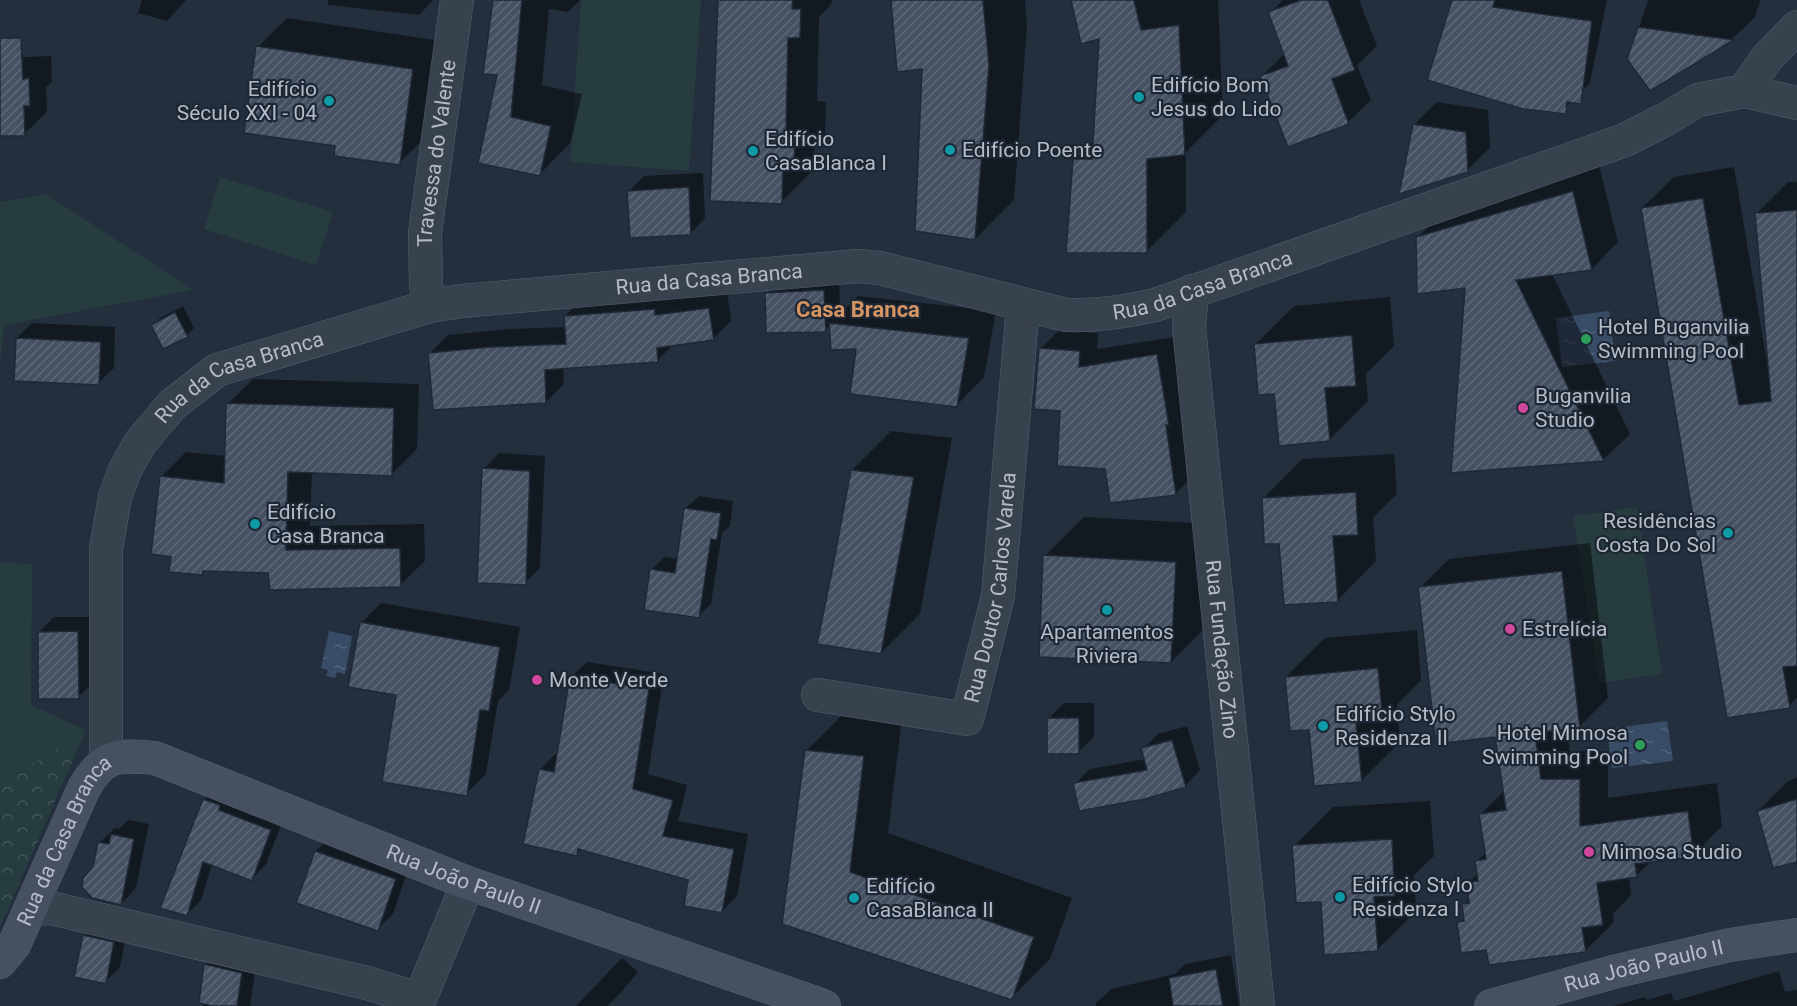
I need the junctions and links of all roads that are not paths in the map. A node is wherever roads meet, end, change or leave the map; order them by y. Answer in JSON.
{"nodes":[{"id":1,"x":457,"y":0,"type":"edge"},
{"id":2,"x":1797,"y":27,"type":"edge"},
{"id":3,"x":1744,"y":91,"type":"junction"},
{"id":4,"x":1797,"y":103,"type":"edge"},
{"id":5,"x":1192,"y":291,"type":"junction"},
{"id":6,"x":430,"y":306,"type":"junction"},
{"id":7,"x":1023,"y":306,"type":"junction"},
{"id":8,"x":818,"y":695,"type":"dead end"},
{"id":9,"x":106,"y":761,"type":"junction"},
{"id":10,"x":468,"y":884,"type":"junction"},
{"id":11,"x":30,"y":909,"type":"junction"},
{"id":12,"x":1797,"y":935,"type":"edge"},
{"id":13,"x":0,"y":962,"type":"edge"},
{"id":14,"x":418,"y":1002,"type":"edge"},
{"id":15,"x":824,"y":1006,"type":"edge"},
{"id":16,"x":1258,"y":1006,"type":"edge"},
{"id":17,"x":1491,"y":1006,"type":"edge"}],
"edges":[{"from":1,"to":6,"type":"street","name":"Travessa do Valente"},
{"from":2,"to":3,"type":"street"},
{"from":3,"to":4,"type":"street"},
{"from":3,"to":5,"type":"street","name":"Rua da Casa Branca"},
{"from":5,"to":7,"type":"street","name":"Rua da Casa Branca"},
{"from":5,"to":16,"type":"street","name":"Rua Fundação Zino"},
{"from":6,"to":7,"type":"street","name":"Rua da Casa Branca"},
{"from":6,"to":9,"type":"street","name":"Rua da Casa Branca"},
{"from":7,"to":8,"type":"street","name":"Rua Doutor Carlos Varela"},
{"from":9,"to":10,"type":"street","name":"Rua João Paulo II"},
{"from":9,"to":11,"type":"street","name":"Rua da Casa Branca"},
{"from":10,"to":14,"type":"street"},
{"from":10,"to":15,"type":"street","name":"Rua João Paulo II"},
{"from":11,"to":13,"type":"street","name":"Rua da Casa Branca"},
{"from":11,"to":14,"type":"street"},
{"from":12,"to":17,"type":"street","name":"Rua João Paulo II"}]}
